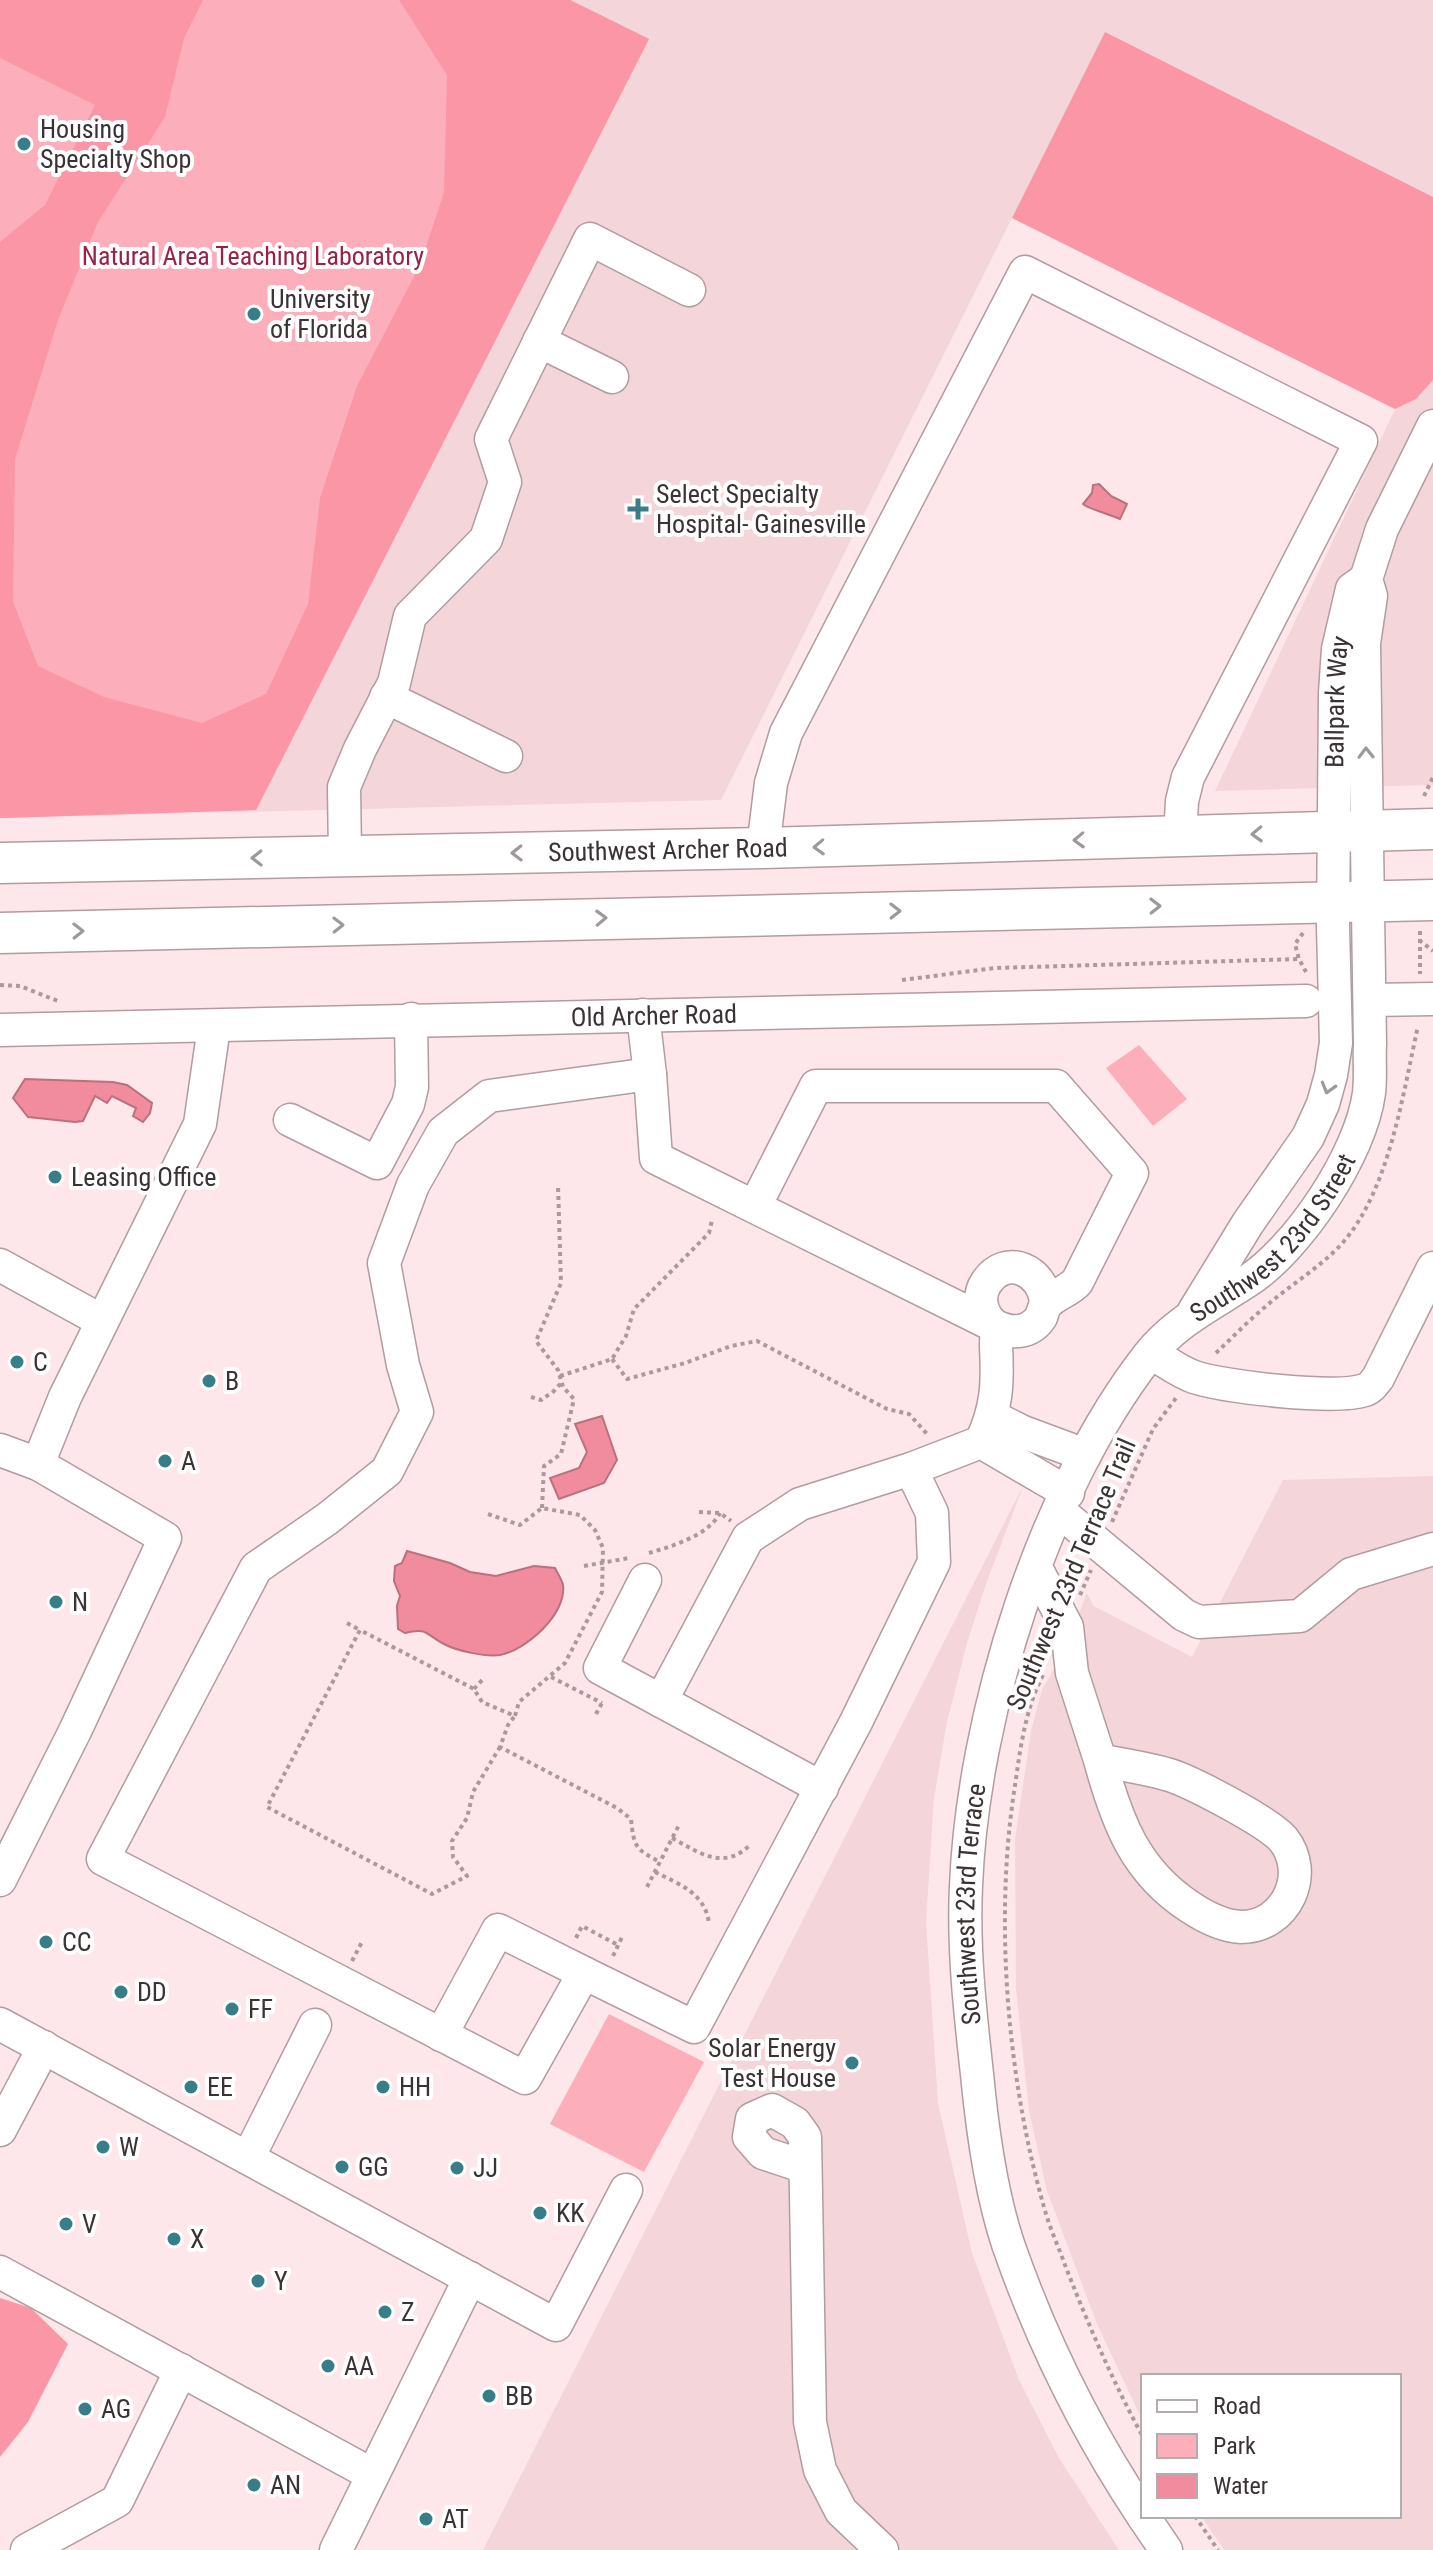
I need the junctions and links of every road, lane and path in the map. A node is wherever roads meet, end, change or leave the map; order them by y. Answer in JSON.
{"nodes":[{"id":1,"x":689,"y":290,"type":"dead end"},
{"id":2,"x":539,"y":341,"type":"junction"},
{"id":3,"x":612,"y":377,"type":"dead end"},
{"id":4,"x":1433,"y":426,"type":"edge"},
{"id":5,"x":386,"y":697,"type":"junction"},
{"id":6,"x":506,"y":756,"type":"dead end"},
{"id":7,"x":1433,"y":777,"type":"edge"},
{"id":8,"x":1428,"y":813,"type":"edge"},
{"id":9,"x":1351,"y":832,"type":"junction"},
{"id":10,"x":1180,"y":837,"type":"junction"},
{"id":11,"x":763,"y":848,"type":"junction"},
{"id":12,"x":345,"y":856,"type":"junction"},
{"id":13,"x":0,"y":863,"type":"edge"},
{"id":14,"x":1433,"y":900,"type":"edge"},
{"id":15,"x":1337,"y":909,"type":"junction"},
{"id":16,"x":710,"y":915,"type":"junction"},
{"id":17,"x":8,"y":941,"type":"edge"},
{"id":18,"x":1433,"y":951,"type":"edge"},
{"id":19,"x":1299,"y":959,"type":"junction"},
{"id":20,"x":1316,"y":979,"type":"junction"},
{"id":21,"x":895,"y":981,"type":"dead end"},
{"id":22,"x":0,"y":985,"type":"edge"},
{"id":23,"x":1427,"y":999,"type":"edge"},
{"id":24,"x":1370,"y":1000,"type":"junction"},
{"id":25,"x":61,"y":1002,"type":"dead end"},
{"id":26,"x":643,"y":1015,"type":"junction"},
{"id":27,"x":411,"y":1019,"type":"junction"},
{"id":28,"x":214,"y":1027,"type":"junction"},
{"id":29,"x":0,"y":1030,"type":"edge"},
{"id":30,"x":1336,"y":1034,"type":"junction"},
{"id":31,"x":650,"y":1074,"type":"junction"},
{"id":32,"x":290,"y":1120,"type":"dead end"},
{"id":33,"x":558,"y":1185,"type":"dead end"},
{"id":34,"x":755,"y":1206,"type":"junction"},
{"id":35,"x":712,"y":1220,"type":"dead end"},
{"id":36,"x":0,"y":1265,"type":"edge"},
{"id":37,"x":1433,"y":1268,"type":"edge"},
{"id":38,"x":1046,"y":1303,"type":"junction"},
{"id":39,"x":1192,"y":1314,"type":"junction"},
{"id":40,"x":102,"y":1321,"type":"junction"},
{"id":41,"x":995,"y":1326,"type":"junction"},
{"id":42,"x":1151,"y":1353,"type":"junction"},
{"id":43,"x":612,"y":1359,"type":"junction"},
{"id":44,"x":1191,"y":1376,"type":"junction"},
{"id":45,"x":561,"y":1379,"type":"junction"},
{"id":46,"x":531,"y":1397,"type":"dead end"},
{"id":47,"x":987,"y":1429,"type":"junction"},
{"id":48,"x":935,"y":1443,"type":"dead end"},
{"id":49,"x":0,"y":1450,"type":"edge"},
{"id":50,"x":1085,"y":1455,"type":"junction"},
{"id":51,"x":38,"y":1464,"type":"junction"},
{"id":52,"x":911,"y":1469,"type":"junction"},
{"id":53,"x":1063,"y":1502,"type":"junction"},
{"id":54,"x":542,"y":1508,"type":"junction"},
{"id":55,"x":699,"y":1512,"type":"dead end"},
{"id":56,"x":720,"y":1513,"type":"junction"},
{"id":57,"x":488,"y":1514,"type":"dead end"},
{"id":58,"x":733,"y":1522,"type":"dead end"},
{"id":59,"x":1101,"y":1546,"type":"junction"},
{"id":60,"x":1433,"y":1549,"type":"edge"},
{"id":61,"x":602,"y":1563,"type":"junction"},
{"id":62,"x":584,"y":1566,"type":"dead end"},
{"id":63,"x":1036,"y":1568,"type":"junction"},
{"id":64,"x":645,"y":1580,"type":"dead end"},
{"id":65,"x":347,"y":1623,"type":"dead end"},
{"id":66,"x":1067,"y":1627,"type":"junction"},
{"id":67,"x":360,"y":1630,"type":"junction"},
{"id":68,"x":1044,"y":1674,"type":"dead end"},
{"id":69,"x":483,"y":1679,"type":"dead end"},
{"id":70,"x":474,"y":1689,"type":"junction"},
{"id":71,"x":661,"y":1701,"type":"junction"},
{"id":72,"x":515,"y":1716,"type":"junction"},
{"id":73,"x":500,"y":1747,"type":"junction"},
{"id":74,"x":1100,"y":1760,"type":"junction"},
{"id":75,"x":822,"y":1788,"type":"junction"},
{"id":76,"x":679,"y":1825,"type":"dead end"},
{"id":77,"x":672,"y":1838,"type":"junction"},
{"id":78,"x":750,"y":1845,"type":"dead end"},
{"id":79,"x":660,"y":1862,"type":"junction"},
{"id":80,"x":655,"y":1872,"type":"junction"},
{"id":81,"x":0,"y":1880,"type":"edge"},
{"id":82,"x":647,"y":1887,"type":"dead end"},
{"id":83,"x":709,"y":1923,"type":"dead end"},
{"id":84,"x":580,"y":1930,"type":"dead end"},
{"id":85,"x":622,"y":1937,"type":"dead end"},
{"id":86,"x":363,"y":1940,"type":"dead end"},
{"id":87,"x":618,"y":1945,"type":"junction"},
{"id":88,"x":613,"y":1957,"type":"dead end"},
{"id":89,"x":347,"y":1970,"type":"dead end"},
{"id":90,"x":584,"y":1973,"type":"junction"},
{"id":91,"x":0,"y":2024,"type":"edge"},
{"id":92,"x":315,"y":2025,"type":"dead end"},
{"id":93,"x":441,"y":2035,"type":"junction"},
{"id":94,"x":44,"y":2047,"type":"junction"},
{"id":95,"x":0,"y":2130,"type":"edge"},
{"id":96,"x":248,"y":2158,"type":"junction"},
{"id":97,"x":805,"y":2167,"type":"dead end"},
{"id":98,"x":626,"y":2190,"type":"dead end"},
{"id":99,"x":0,"y":2272,"type":"edge"},
{"id":100,"x":470,"y":2278,"type":"junction"},
{"id":101,"x":181,"y":2370,"type":"junction"},
{"id":102,"x":1141,"y":2433,"type":"edge"},
{"id":103,"x":371,"y":2474,"type":"junction"},
{"id":104,"x":1141,"y":2513,"type":"edge"},
{"id":105,"x":1144,"y":2518,"type":"edge"},
{"id":106,"x":1196,"y":2518,"type":"edge"},
{"id":107,"x":27,"y":2550,"type":"edge"},
{"id":108,"x":336,"y":2550,"type":"edge"},
{"id":109,"x":882,"y":2550,"type":"edge"},
{"id":110,"x":1166,"y":2550,"type":"edge"},
{"id":111,"x":1218,"y":2550,"type":"edge"}],
"edges":[{"from":1,"to":2,"type":"street"},
{"from":2,"to":3,"type":"street"},
{"from":2,"to":5,"type":"street"},
{"from":4,"to":9,"type":"street","name":"Ballpark Way"},
{"from":5,"to":6,"type":"street"},
{"from":5,"to":12,"type":"street"},
{"from":7,"to":8,"type":"path"},
{"from":8,"to":9,"type":"main road","name":"Southwest Archer Road"},
{"from":9,"to":10,"type":"main road","name":"Southwest Archer Road","one_way":true},
{"from":9,"to":15,"type":"street","name":"Southwest 23rd Street"},
{"from":10,"to":11,"type":"main road","name":"Southwest Archer Road","one_way":true},
{"from":10,"to":11,"type":"street"},
{"from":11,"to":12,"type":"main road","name":"Southwest Archer Road","one_way":true},
{"from":11,"to":16,"type":"main road"},
{"from":12,"to":13,"type":"main road","name":"Southwest Archer Road","one_way":true},
{"from":14,"to":15,"type":"main road"},
{"from":16,"to":15,"type":"main road","one_way":true},
{"from":15,"to":19,"type":"path"},
{"from":15,"to":20,"type":"street","name":"Southwest 23rd Street"},
{"from":15,"to":24,"type":"street","name":"Southwest 23rd Street"},
{"from":17,"to":16,"type":"main road","one_way":true},
{"from":18,"to":23,"type":"path","name":"Southwest 23rd Terrace Trail"},
{"from":19,"to":20,"type":"path"},
{"from":19,"to":21,"type":"path"},
{"from":20,"to":26,"type":"street","name":"Old Archer Road"},
{"from":20,"to":30,"type":"street","name":"Southwest 23rd Street"},
{"from":20,"to":30,"type":"street"},
{"from":22,"to":25,"type":"path"},
{"from":23,"to":24,"type":"street"},
{"from":23,"to":44,"type":"path","name":"Southwest 23rd Terrace Trail"},
{"from":24,"to":39,"type":"street","name":"Southwest 23rd Street"},
{"from":26,"to":27,"type":"street","name":"Old Archer Road"},
{"from":26,"to":31,"type":"street"},
{"from":27,"to":28,"type":"street","name":"Old Archer Road"},
{"from":27,"to":32,"type":"street"},
{"from":28,"to":29,"type":"street","name":"Old Archer Road"},
{"from":28,"to":40,"type":"street"},
{"from":30,"to":39,"type":"street","name":"Southwest 23rd Street","one_way":true},
{"from":31,"to":34,"type":"street"},
{"from":31,"to":93,"type":"street"},
{"from":33,"to":45,"type":"path"},
{"from":34,"to":38,"type":"street"},
{"from":34,"to":41,"type":"street"},
{"from":35,"to":43,"type":"path"},
{"from":36,"to":40,"type":"street"},
{"from":37,"to":44,"type":"street"},
{"from":38,"to":41,"type":"street"},
{"from":38,"to":41,"type":"street"},
{"from":39,"to":42,"type":"street","name":"Southwest 23rd Terrace"},
{"from":40,"to":51,"type":"street"},
{"from":41,"to":47,"type":"street"},
{"from":42,"to":44,"type":"street"},
{"from":42,"to":50,"type":"street","name":"Southwest 23rd Terrace"},
{"from":43,"to":45,"type":"path"},
{"from":43,"to":48,"type":"path"},
{"from":44,"to":59,"type":"path","name":"Southwest 23rd Terrace Trail"},
{"from":45,"to":46,"type":"path"},
{"from":45,"to":54,"type":"path"},
{"from":47,"to":50,"type":"street"},
{"from":47,"to":52,"type":"street"},
{"from":47,"to":53,"type":"street"},
{"from":49,"to":51,"type":"street"},
{"from":50,"to":53,"type":"street","name":"Southwest 23rd Terrace"},
{"from":51,"to":81,"type":"street"},
{"from":52,"to":71,"type":"street"},
{"from":52,"to":75,"type":"street"},
{"from":53,"to":59,"type":"street"},
{"from":53,"to":63,"type":"street","name":"Southwest 23rd Terrace"},
{"from":54,"to":57,"type":"path"},
{"from":54,"to":61,"type":"path"},
{"from":55,"to":56,"type":"path"},
{"from":56,"to":58,"type":"path"},
{"from":56,"to":61,"type":"path"},
{"from":59,"to":60,"type":"street"},
{"from":59,"to":66,"type":"path","name":"Southwest 23rd Terrace Trail"},
{"from":61,"to":62,"type":"path"},
{"from":61,"to":72,"type":"path"},
{"from":63,"to":66,"type":"street"},
{"from":63,"to":104,"type":"street","name":"Southwest 23rd Terrace"},
{"from":64,"to":71,"type":"street"},
{"from":65,"to":67,"type":"path"},
{"from":66,"to":74,"type":"street"},
{"from":67,"to":70,"type":"path"},
{"from":67,"to":73,"type":"path"},
{"from":68,"to":102,"type":"path","name":"Southwest 23rd Terrace Trail"},
{"from":69,"to":70,"type":"path"},
{"from":70,"to":72,"type":"path"},
{"from":71,"to":75,"type":"street"},
{"from":72,"to":73,"type":"path"},
{"from":73,"to":79,"type":"path"},
{"from":74,"to":74,"type":"street"},
{"from":75,"to":90,"type":"street"},
{"from":76,"to":77,"type":"path"},
{"from":77,"to":78,"type":"path"},
{"from":77,"to":79,"type":"path"},
{"from":79,"to":80,"type":"path"},
{"from":80,"to":82,"type":"path"},
{"from":80,"to":83,"type":"path"},
{"from":84,"to":87,"type":"path"},
{"from":85,"to":87,"type":"path"},
{"from":86,"to":89,"type":"path"},
{"from":87,"to":88,"type":"path"},
{"from":90,"to":93,"type":"street"},
{"from":90,"to":93,"type":"street"},
{"from":91,"to":94,"type":"street"},
{"from":92,"to":96,"type":"street"},
{"from":94,"to":95,"type":"street"},
{"from":94,"to":96,"type":"street"},
{"from":96,"to":100,"type":"street"},
{"from":97,"to":109,"type":"street"},
{"from":98,"to":100,"type":"street"},
{"from":99,"to":101,"type":"street"},
{"from":100,"to":103,"type":"street"},
{"from":101,"to":103,"type":"street"},
{"from":101,"to":107,"type":"street"},
{"from":103,"to":108,"type":"street"},
{"from":105,"to":110,"type":"street","name":"Southwest 23rd Terrace"},
{"from":106,"to":111,"type":"path"}]}
